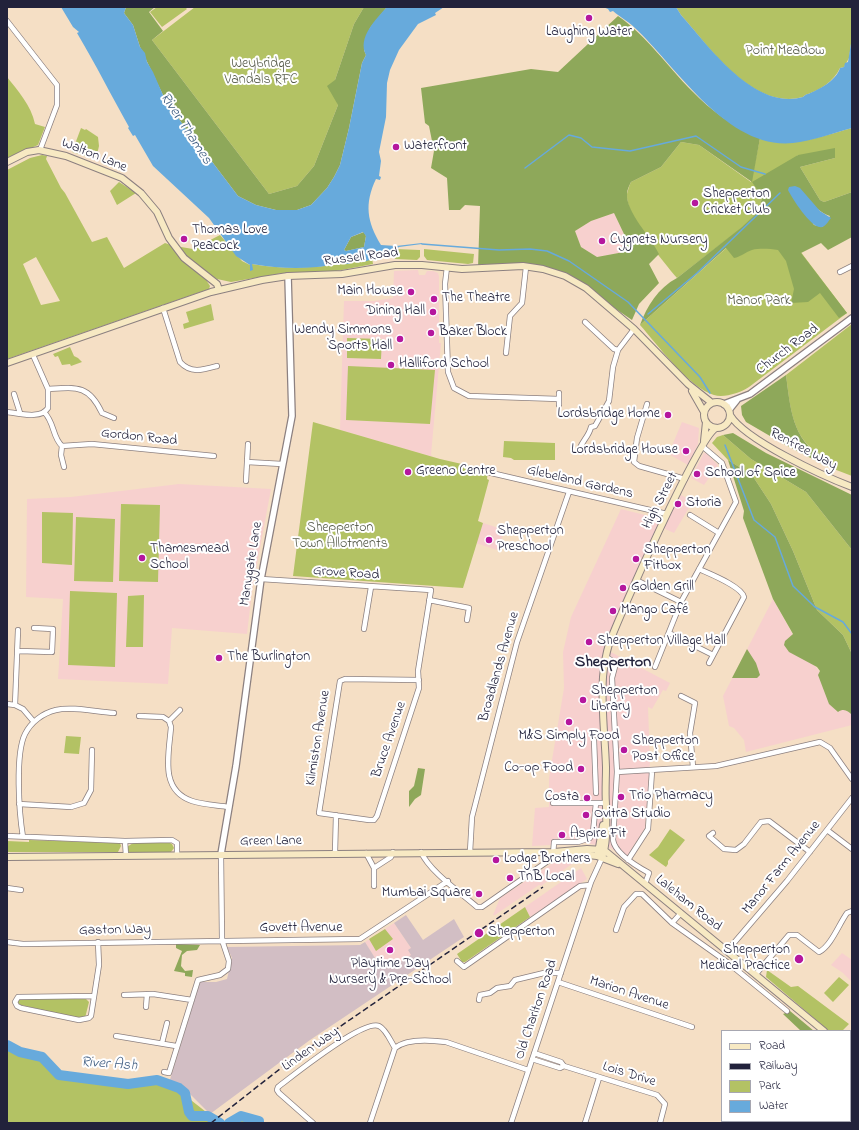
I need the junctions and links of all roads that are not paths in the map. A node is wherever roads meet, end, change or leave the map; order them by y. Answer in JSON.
{"nodes":[{"id":1,"x":7,"y":21,"type":"edge"},
{"id":2,"x":40,"y":150,"type":"junction"},
{"id":3,"x":7,"y":162,"type":"edge"},
{"id":4,"x":852,"y":266,"type":"edge"},
{"id":5,"x":526,"y":267,"type":"junction"},
{"id":6,"x":447,"y":268,"type":"junction"},
{"id":7,"x":840,"y":272,"type":"dead end"},
{"id":8,"x":288,"y":276,"type":"junction"},
{"id":9,"x":219,"y":290,"type":"junction"},
{"id":10,"x":163,"y":308,"type":"junction"},
{"id":11,"x":852,"y":318,"type":"edge"},
{"id":12,"x":585,"y":322,"type":"dead end"},
{"id":13,"x":634,"y":329,"type":"junction"},
{"id":14,"x":618,"y":350,"type":"junction"},
{"id":15,"x":506,"y":353,"type":"dead end"},
{"id":16,"x":33,"y":355,"type":"junction"},
{"id":17,"x":7,"y":363,"type":"edge"},
{"id":18,"x":217,"y":366,"type":"dead end"},
{"id":19,"x":688,"y":384,"type":"junction"},
{"id":20,"x":48,"y":389,"type":"junction"},
{"id":21,"x":14,"y":394,"type":"dead end"},
{"id":22,"x":738,"y":400,"type":"junction"},
{"id":23,"x":712,"y":403,"type":"junction"},
{"id":24,"x":647,"y":404,"type":"dead end"},
{"id":25,"x":724,"y":404,"type":"junction"},
{"id":26,"x":559,"y":405,"type":"dead end"},
{"id":27,"x":7,"y":412,"type":"edge"},
{"id":28,"x":44,"y":412,"type":"junction"},
{"id":29,"x":704,"y":412,"type":"junction"},
{"id":30,"x":729,"y":412,"type":"junction"},
{"id":31,"x":20,"y":413,"type":"junction"},
{"id":32,"x":114,"y":418,"type":"dead end"},
{"id":33,"x":706,"y":422,"type":"junction"},
{"id":34,"x":725,"y":425,"type":"junction"},
{"id":35,"x":716,"y":428,"type":"junction"},
{"id":36,"x":745,"y":431,"type":"junction"},
{"id":37,"x":248,"y":444,"type":"dead end"},
{"id":38,"x":702,"y":445,"type":"junction"},
{"id":39,"x":62,"y":446,"type":"junction"},
{"id":40,"x":580,"y":448,"type":"dead end"},
{"id":41,"x":214,"y":456,"type":"dead end"},
{"id":42,"x":247,"y":462,"type":"junction"},
{"id":43,"x":282,"y":464,"type":"junction"},
{"id":44,"x":64,"y":467,"type":"dead end"},
{"id":45,"x":487,"y":472,"type":"dead end"},
{"id":46,"x":685,"y":479,"type":"junction"},
{"id":47,"x":246,"y":481,"type":"dead end"},
{"id":48,"x":852,"y":487,"type":"edge"},
{"id":49,"x":569,"y":492,"type":"junction"},
{"id":50,"x":667,"y":514,"type":"junction"},
{"id":51,"x":690,"y":514,"type":"dead end"},
{"id":52,"x":719,"y":533,"type":"junction"},
{"id":53,"x":699,"y":569,"type":"junction"},
{"id":54,"x":261,"y":579,"type":"junction"},
{"id":55,"x":636,"y":580,"type":"junction"},
{"id":56,"x":371,"y":587,"type":"junction"},
{"id":57,"x":431,"y":590,"type":"joint"},
{"id":58,"x":429,"y":600,"type":"junction"},
{"id":59,"x":681,"y":602,"type":"junction"},
{"id":60,"x":466,"y":620,"type":"dead end"},
{"id":61,"x":34,"y":628,"type":"dead end"},
{"id":62,"x":364,"y":629,"type":"dead end"},
{"id":63,"x":18,"y":630,"type":"dead end"},
{"id":64,"x":669,"y":633,"type":"junction"},
{"id":65,"x":19,"y":651,"type":"junction"},
{"id":66,"x":713,"y":655,"type":"junction"},
{"id":67,"x":606,"y":657,"type":"junction"},
{"id":68,"x":709,"y":663,"type":"dead end"},
{"id":69,"x":655,"y":667,"type":"dead end"},
{"id":70,"x":418,"y":680,"type":"junction"},
{"id":71,"x":681,"y":696,"type":"dead end"},
{"id":72,"x":7,"y":704,"type":"edge"},
{"id":73,"x":16,"y":705,"type":"junction"},
{"id":74,"x":180,"y":710,"type":"dead end"},
{"id":75,"x":114,"y":713,"type":"dead end"},
{"id":76,"x":139,"y":716,"type":"dead end"},
{"id":77,"x":169,"y":721,"type":"junction"},
{"id":78,"x":34,"y":722,"type":"junction"},
{"id":79,"x":605,"y":744,"type":"junction"},
{"id":80,"x":92,"y":750,"type":"dead end"},
{"id":81,"x":693,"y":767,"type":"junction"},
{"id":82,"x":652,"y":770,"type":"junction"},
{"id":83,"x":616,"y":772,"type":"junction"},
{"id":84,"x":596,"y":778,"type":"junction"},
{"id":85,"x":606,"y":778,"type":"junction"},
{"id":86,"x":852,"y":779,"type":"edge"},
{"id":87,"x":596,"y":793,"type":"dead end"},
{"id":88,"x":852,"y":798,"type":"edge"},
{"id":89,"x":596,"y":803,"type":"junction"},
{"id":90,"x":606,"y":803,"type":"junction"},
{"id":91,"x":19,"y":804,"type":"junction"},
{"id":92,"x":553,"y":804,"type":"dead end"},
{"id":93,"x":229,"y":807,"type":"junction"},
{"id":94,"x":336,"y":815,"type":"junction"},
{"id":95,"x":827,"y":830,"type":"junction"},
{"id":96,"x":713,"y":833,"type":"dead end"},
{"id":97,"x":7,"y":836,"type":"edge"},
{"id":98,"x":23,"y":837,"type":"junction"},
{"id":99,"x":125,"y":841,"type":"junction"},
{"id":100,"x":852,"y":849,"type":"edge"},
{"id":101,"x":602,"y":850,"type":"junction"},
{"id":102,"x":393,"y":852,"type":"junction"},
{"id":103,"x":421,"y":852,"type":"junction"},
{"id":104,"x":470,"y":852,"type":"junction"},
{"id":105,"x":554,"y":852,"type":"junction"},
{"id":106,"x":810,"y":852,"type":"junction"},
{"id":107,"x":335,"y":853,"type":"junction"},
{"id":108,"x":366,"y":853,"type":"junction"},
{"id":109,"x":221,"y":854,"type":"junction"},
{"id":110,"x":126,"y":856,"type":"junction"},
{"id":111,"x":177,"y":856,"type":"junction"},
{"id":112,"x":7,"y":857,"type":"edge"},
{"id":113,"x":599,"y":857,"type":"junction"},
{"id":114,"x":628,"y":860,"type":"junction"},
{"id":115,"x":374,"y":868,"type":"junction"},
{"id":116,"x":630,"y":871,"type":"junction"},
{"id":117,"x":448,"y":882,"type":"junction"},
{"id":118,"x":591,"y":884,"type":"junction"},
{"id":119,"x":374,"y":886,"type":"dead end"},
{"id":120,"x":648,"y":886,"type":"junction"},
{"id":121,"x":7,"y":888,"type":"edge"},
{"id":122,"x":21,"y":890,"type":"dead end"},
{"id":123,"x":643,"y":896,"type":"junction"},
{"id":124,"x":852,"y":911,"type":"edge"},
{"id":125,"x":681,"y":913,"type":"junction"},
{"id":126,"x":672,"y":923,"type":"junction"},
{"id":127,"x":616,"y":930,"type":"dead end"},
{"id":128,"x":222,"y":940,"type":"junction"},
{"id":129,"x":7,"y":942,"type":"edge"},
{"id":130,"x":98,"y":942,"type":"junction"},
{"id":131,"x":727,"y":951,"type":"junction"},
{"id":132,"x":457,"y":961,"type":"dead end"},
{"id":133,"x":561,"y":973,"type":"junction"},
{"id":134,"x":756,"y":974,"type":"junction"},
{"id":135,"x":558,"y":982,"type":"junction"},
{"id":136,"x":147,"y":994,"type":"junction"},
{"id":137,"x":124,"y":995,"type":"dead end"},
{"id":138,"x":94,"y":996,"type":"junction"},
{"id":139,"x":192,"y":1000,"type":"junction"},
{"id":140,"x":479,"y":1000,"type":"dead end"},
{"id":141,"x":146,"y":1007,"type":"dead end"},
{"id":142,"x":787,"y":1011,"type":"dead end"},
{"id":143,"x":167,"y":1023,"type":"dead end"},
{"id":144,"x":692,"y":1026,"type":"dead end"},
{"id":145,"x":823,"y":1030,"type":"edge"},
{"id":146,"x":116,"y":1036,"type":"dead end"},
{"id":147,"x":162,"y":1043,"type":"junction"},
{"id":148,"x":176,"y":1046,"type":"junction"},
{"id":149,"x":394,"y":1048,"type":"junction"},
{"id":150,"x":534,"y":1053,"type":"junction"},
{"id":151,"x":532,"y":1059,"type":"junction"},
{"id":152,"x":564,"y":1066,"type":"junction"},
{"id":153,"x":528,"y":1070,"type":"junction"},
{"id":154,"x":164,"y":1072,"type":"dead end"},
{"id":155,"x":599,"y":1078,"type":"junction"},
{"id":156,"x":313,"y":1123,"type":"edge"},
{"id":157,"x":370,"y":1123,"type":"edge"},
{"id":158,"x":511,"y":1123,"type":"edge"},
{"id":159,"x":585,"y":1123,"type":"edge"},
{"id":160,"x":660,"y":1123,"type":"edge"}],
"edges":[{"from":1,"to":2,"type":"street"},
{"from":2,"to":3,"type":"main road","name":"Walton Lane"},
{"from":2,"to":9,"type":"main road","name":"Walton Lane"},
{"from":4,"to":7,"type":"street"},
{"from":5,"to":6,"type":"main road","name":"Russell Road"},
{"from":5,"to":13,"type":"main road","name":"Russell Road"},
{"from":5,"to":15,"type":"street"},
{"from":6,"to":8,"type":"main road","name":"Russell Road"},
{"from":6,"to":26,"type":"street"},
{"from":8,"to":9,"type":"main road","name":"Russell Road"},
{"from":8,"to":43,"type":"street","name":"Manygate Lane"},
{"from":9,"to":10,"type":"main road","name":"Russell Road"},
{"from":10,"to":16,"type":"main road","name":"Russell Road"},
{"from":10,"to":18,"type":"street"},
{"from":11,"to":22,"type":"street","name":"Church Road"},
{"from":12,"to":14,"type":"street"},
{"from":13,"to":14,"type":"street"},
{"from":13,"to":19,"type":"main road","name":"Russell Road"},
{"from":14,"to":40,"type":"street"},
{"from":16,"to":17,"type":"main road","name":"Russell Road"},
{"from":16,"to":20,"type":"street"},
{"from":19,"to":23,"type":"main road","name":"Russell Road"},
{"from":19,"to":29,"type":"main road","name":"Russell Road"},
{"from":20,"to":28,"type":"street"},
{"from":20,"to":32,"type":"street"},
{"from":21,"to":31,"type":"street"},
{"from":22,"to":25,"type":"street","name":"Church Road"},
{"from":22,"to":30,"type":"street","name":"Church Road"},
{"from":23,"to":25,"type":"main road"},
{"from":23,"to":29,"type":"main road"},
{"from":24,"to":46,"type":"street"},
{"from":25,"to":30,"type":"main road"},
{"from":27,"to":31,"type":"street"},
{"from":28,"to":31,"type":"street"},
{"from":28,"to":39,"type":"street"},
{"from":29,"to":33,"type":"main road"},
{"from":30,"to":34,"type":"main road"},
{"from":30,"to":36,"type":"main road","name":"Renfree Way"},
{"from":33,"to":35,"type":"main road"},
{"from":33,"to":38,"type":"main road","name":"High Street"},
{"from":34,"to":35,"type":"main road"},
{"from":34,"to":36,"type":"main road","name":"Renfree Way"},
{"from":35,"to":38,"type":"main road","name":"High Street"},
{"from":36,"to":48,"type":"main road","name":"Renfree Way"},
{"from":37,"to":42,"type":"street"},
{"from":38,"to":46,"type":"main road","name":"High Street"},
{"from":38,"to":52,"type":"street"},
{"from":39,"to":41,"type":"street","name":"Gordon Road"},
{"from":39,"to":44,"type":"street"},
{"from":42,"to":43,"type":"street"},
{"from":42,"to":47,"type":"street"},
{"from":43,"to":54,"type":"street","name":"Manygate Lane"},
{"from":45,"to":49,"type":"street","name":"Glebeland Gardens"},
{"from":46,"to":50,"type":"main road","name":"High Street"},
{"from":49,"to":50,"type":"street","name":"Glebeland Gardens"},
{"from":49,"to":104,"type":"street","name":"Broadlands Avenue"},
{"from":50,"to":55,"type":"main road","name":"High Street"},
{"from":51,"to":52,"type":"street"},
{"from":52,"to":53,"type":"street"},
{"from":53,"to":59,"type":"street"},
{"from":53,"to":66,"type":"street"},
{"from":54,"to":56,"type":"street","name":"Grove Road"},
{"from":54,"to":93,"type":"street","name":"Manygate Lane"},
{"from":55,"to":59,"type":"street"},
{"from":55,"to":67,"type":"main road","name":"High Street"},
{"from":56,"to":57,"type":"street","name":"Grove Road"},
{"from":56,"to":62,"type":"street"},
{"from":57,"to":58,"type":"street","name":"Bruce Avenue"},
{"from":58,"to":60,"type":"street"},
{"from":58,"to":70,"type":"street","name":"Bruce Avenue"},
{"from":59,"to":64,"type":"street"},
{"from":61,"to":65,"type":"street"},
{"from":63,"to":65,"type":"street"},
{"from":64,"to":66,"type":"street"},
{"from":64,"to":69,"type":"street"},
{"from":65,"to":73,"type":"street"},
{"from":66,"to":68,"type":"street"},
{"from":67,"to":79,"type":"main road","name":"High Street"},
{"from":67,"to":83,"type":"street"},
{"from":70,"to":94,"type":"street","name":"Bruce Avenue"},
{"from":70,"to":94,"type":"street","name":"Kilmiston Avenue"},
{"from":71,"to":81,"type":"street"},
{"from":72,"to":73,"type":"street"},
{"from":73,"to":78,"type":"street"},
{"from":74,"to":77,"type":"street"},
{"from":75,"to":78,"type":"street"},
{"from":76,"to":77,"type":"street"},
{"from":77,"to":93,"type":"street"},
{"from":78,"to":91,"type":"street"},
{"from":79,"to":84,"type":"street"},
{"from":79,"to":85,"type":"main road","name":"High Street"},
{"from":80,"to":91,"type":"street"},
{"from":81,"to":82,"type":"street"},
{"from":81,"to":86,"type":"street"},
{"from":82,"to":83,"type":"street"},
{"from":82,"to":114,"type":"street"},
{"from":83,"to":114,"type":"street"},
{"from":84,"to":85,"type":"street"},
{"from":84,"to":87,"type":"street"},
{"from":85,"to":90,"type":"main road","name":"High Street"},
{"from":88,"to":95,"type":"street","name":"Manor Farm Avenue"},
{"from":89,"to":90,"type":"street"},
{"from":89,"to":92,"type":"street"},
{"from":89,"to":105,"type":"street"},
{"from":90,"to":101,"type":"main road","name":"High Street"},
{"from":91,"to":98,"type":"street"},
{"from":93,"to":109,"type":"street","name":"Manygate Lane"},
{"from":94,"to":107,"type":"street"},
{"from":95,"to":100,"type":"street"},
{"from":95,"to":106,"type":"street","name":"Manor Farm Avenue"},
{"from":96,"to":106,"type":"street"},
{"from":97,"to":98,"type":"street"},
{"from":98,"to":99,"type":"street"},
{"from":99,"to":110,"type":"street"},
{"from":99,"to":111,"type":"street"},
{"from":101,"to":105,"type":"main road","name":"Green Lane"},
{"from":101,"to":113,"type":"main road","name":"High Street"},
{"from":101,"to":116,"type":"main road","name":"Laleham Road"},
{"from":102,"to":103,"type":"main road","name":"Green Lane"},
{"from":102,"to":108,"type":"main road","name":"Green Lane"},
{"from":102,"to":115,"type":"street"},
{"from":103,"to":104,"type":"main road","name":"Green Lane"},
{"from":103,"to":117,"type":"street"},
{"from":104,"to":105,"type":"main road","name":"Green Lane"},
{"from":105,"to":113,"type":"main road","name":"Green Lane"},
{"from":105,"to":117,"type":"street"},
{"from":106,"to":131,"type":"street","name":"Manor Farm Avenue"},
{"from":107,"to":108,"type":"main road","name":"Green Lane"},
{"from":107,"to":109,"type":"main road","name":"Green Lane"},
{"from":108,"to":115,"type":"street"},
{"from":109,"to":111,"type":"main road","name":"Green Lane"},
{"from":109,"to":128,"type":"street"},
{"from":110,"to":111,"type":"main road","name":"Green Lane"},
{"from":110,"to":112,"type":"main road","name":"Green Lane"},
{"from":113,"to":116,"type":"main road","name":"Laleham Road"},
{"from":113,"to":118,"type":"street","name":"Old Charlton Road"},
{"from":114,"to":120,"type":"street"},
{"from":115,"to":119,"type":"street"},
{"from":116,"to":120,"type":"main road","name":"Laleham Road"},
{"from":117,"to":128,"type":"street","name":"Govett Avenue"},
{"from":118,"to":132,"type":"street"},
{"from":118,"to":133,"type":"street","name":"Old Charlton Road"},
{"from":120,"to":123,"type":"street"},
{"from":120,"to":125,"type":"main road","name":"Laleham Road"},
{"from":121,"to":122,"type":"street"},
{"from":123,"to":126,"type":"street"},
{"from":123,"to":127,"type":"street"},
{"from":124,"to":134,"type":"street"},
{"from":125,"to":126,"type":"street"},
{"from":125,"to":131,"type":"main road","name":"Laleham Road"},
{"from":126,"to":142,"type":"street"},
{"from":128,"to":130,"type":"street","name":"Gaston Way"},
{"from":128,"to":139,"type":"street"},
{"from":129,"to":130,"type":"street","name":"Gaston Way"},
{"from":130,"to":138,"type":"street"},
{"from":131,"to":134,"type":"main road","name":"Laleham Road"},
{"from":133,"to":135,"type":"street","name":"Old Charlton Road"},
{"from":133,"to":140,"type":"street"},
{"from":134,"to":145,"type":"main road","name":"Laleham Road"},
{"from":135,"to":144,"type":"street","name":"Marion Avenue"},
{"from":135,"to":150,"type":"street","name":"Old Charlton Road"},
{"from":136,"to":137,"type":"street"},
{"from":136,"to":139,"type":"street"},
{"from":136,"to":141,"type":"street"},
{"from":138,"to":138,"type":"street"},
{"from":139,"to":148,"type":"street"},
{"from":143,"to":147,"type":"street"},
{"from":146,"to":147,"type":"street"},
{"from":147,"to":148,"type":"street"},
{"from":148,"to":154,"type":"street"},
{"from":149,"to":153,"type":"street"},
{"from":149,"to":156,"type":"street","name":"Linden Way"},
{"from":149,"to":157,"type":"street"},
{"from":150,"to":151,"type":"street","name":"Old Charlton Road"},
{"from":150,"to":152,"type":"street","name":"Lois Drive"},
{"from":151,"to":152,"type":"street","name":"Lois Drive"},
{"from":151,"to":153,"type":"street","name":"Old Charlton Road"},
{"from":152,"to":155,"type":"street","name":"Lois Drive"},
{"from":153,"to":158,"type":"street","name":"Old Charlton Road"},
{"from":155,"to":159,"type":"street"},
{"from":155,"to":160,"type":"street","name":"Lois Drive"}]}
